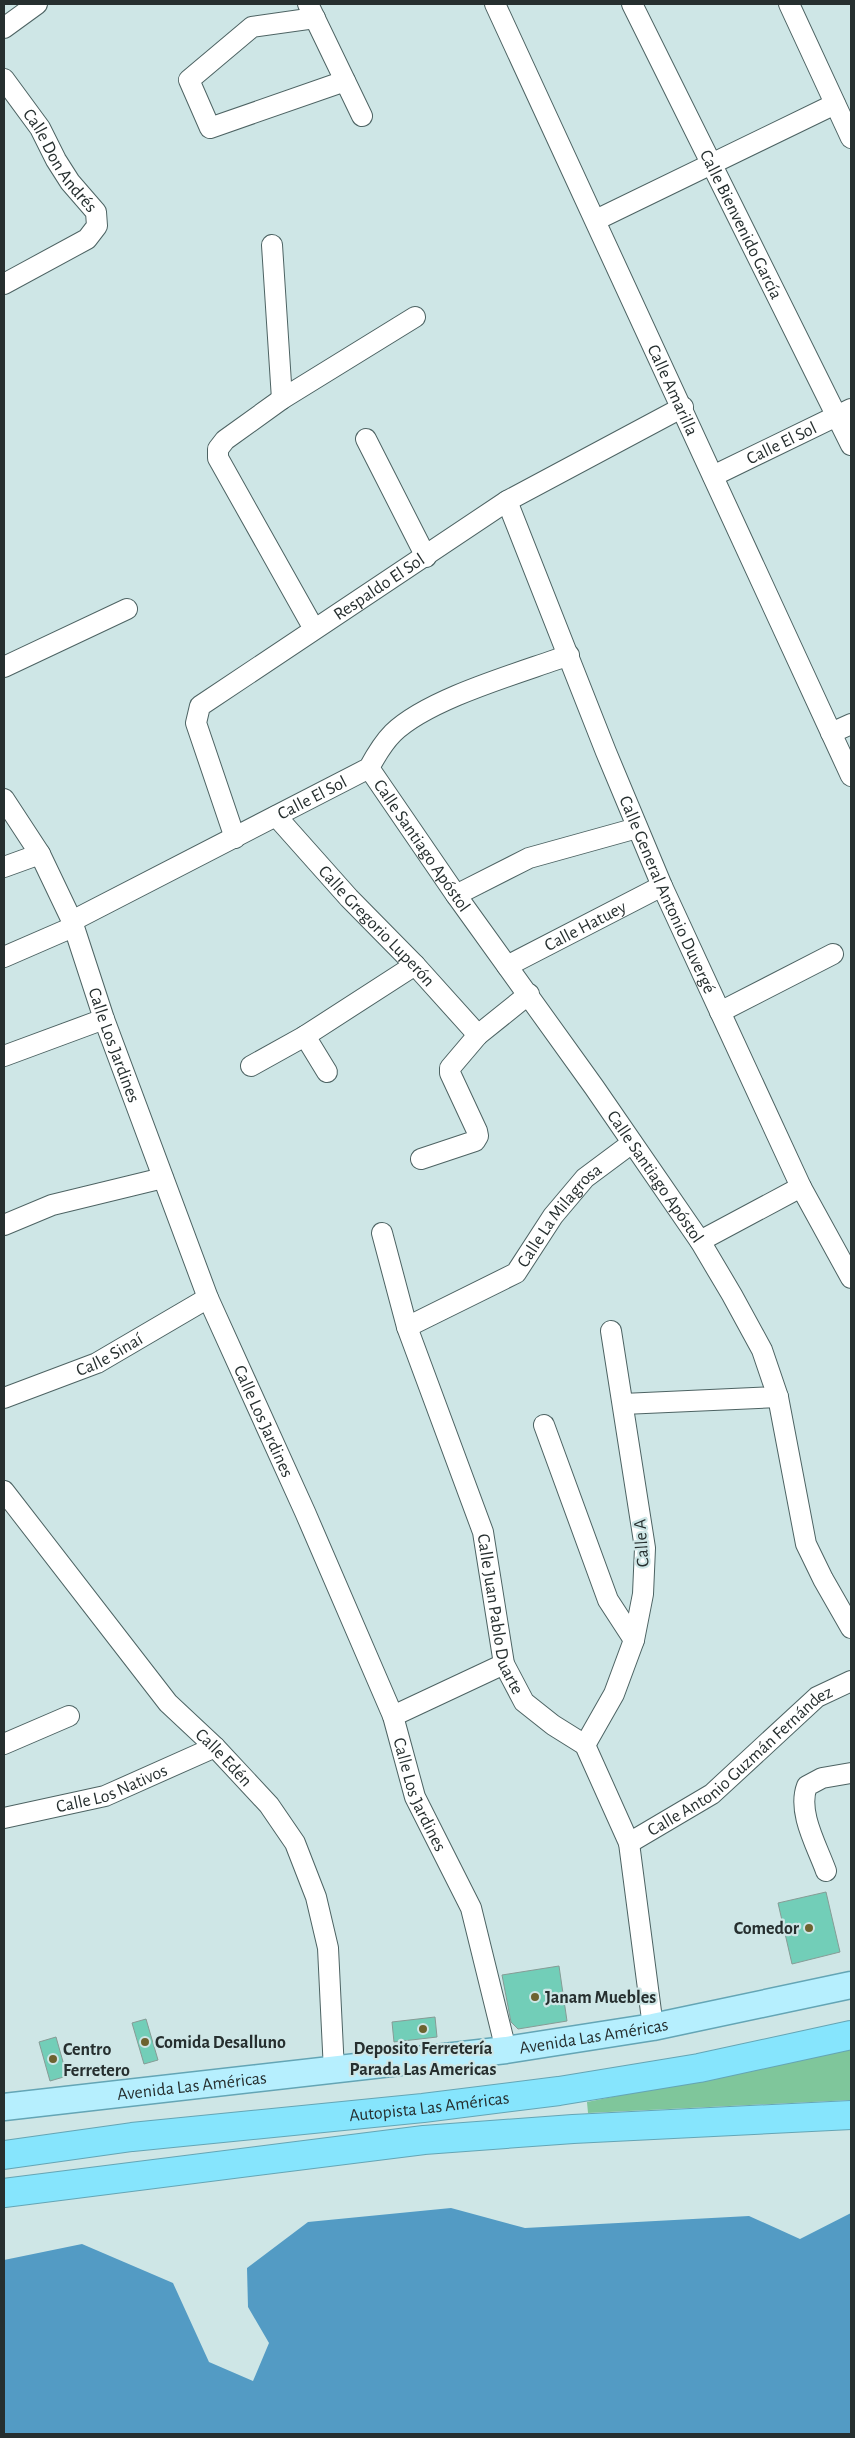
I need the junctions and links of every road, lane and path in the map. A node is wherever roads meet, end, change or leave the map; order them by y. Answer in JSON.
{"nodes":[{"id":1,"x":37,"y":4,"type":"edge"},
{"id":2,"x":495,"y":4,"type":"edge"},
{"id":3,"x":632,"y":4,"type":"edge"},
{"id":4,"x":789,"y":4,"type":"edge"},
{"id":5,"x":312,"y":11,"type":"edge"},
{"id":6,"x":4,"y":28,"type":"edge"},
{"id":7,"x":4,"y":79,"type":"edge"},
{"id":8,"x":345,"y":81,"type":"junction"},
{"id":9,"x":835,"y":104,"type":"junction"},
{"id":10,"x":362,"y":116,"type":"dead end"},
{"id":11,"x":851,"y":138,"type":"edge"},
{"id":12,"x":710,"y":165,"type":"junction"},
{"id":13,"x":596,"y":220,"type":"junction"},
{"id":14,"x":272,"y":245,"type":"dead end"},
{"id":15,"x":4,"y":284,"type":"edge"},
{"id":16,"x":415,"y":318,"type":"dead end"},
{"id":17,"x":282,"y":399,"type":"junction"},
{"id":18,"x":683,"y":407,"type":"junction"},
{"id":19,"x":844,"y":412,"type":"edge"},
{"id":20,"x":366,"y":439,"type":"dead end"},
{"id":21,"x":851,"y":445,"type":"edge"},
{"id":22,"x":713,"y":476,"type":"junction"},
{"id":23,"x":507,"y":501,"type":"junction"},
{"id":24,"x":426,"y":557,"type":"junction"},
{"id":25,"x":127,"y":609,"type":"dead end"},
{"id":26,"x":314,"y":629,"type":"junction"},
{"id":27,"x":569,"y":655,"type":"junction"},
{"id":28,"x":4,"y":667,"type":"edge"},
{"id":29,"x":851,"y":724,"type":"edge"},
{"id":30,"x":832,"y":733,"type":"junction"},
{"id":31,"x":369,"y":768,"type":"junction"},
{"id":32,"x":851,"y":776,"type":"edge"},
{"id":33,"x":4,"y":800,"type":"edge"},
{"id":34,"x":276,"y":816,"type":"junction"},
{"id":35,"x":637,"y":828,"type":"junction"},
{"id":36,"x":235,"y":838,"type":"junction"},
{"id":37,"x":40,"y":854,"type":"junction"},
{"id":38,"x":4,"y":867,"type":"edge"},
{"id":39,"x":662,"y":886,"type":"junction"},
{"id":40,"x":456,"y":895,"type":"junction"},
{"id":41,"x":73,"y":924,"type":"junction"},
{"id":42,"x":833,"y":954,"type":"dead end"},
{"id":43,"x":4,"y":957,"type":"edge"},
{"id":44,"x":415,"y":965,"type":"junction"},
{"id":45,"x":507,"y":966,"type":"junction"},
{"id":46,"x":529,"y":994,"type":"junction"},
{"id":47,"x":720,"y":1012,"type":"junction"},
{"id":48,"x":104,"y":1019,"type":"junction"},
{"id":49,"x":478,"y":1035,"type":"junction"},
{"id":50,"x":305,"y":1036,"type":"junction"},
{"id":51,"x":4,"y":1056,"type":"edge"},
{"id":52,"x":250,"y":1066,"type":"dead end"},
{"id":53,"x":327,"y":1072,"type":"dead end"},
{"id":54,"x":632,"y":1143,"type":"junction"},
{"id":55,"x":421,"y":1159,"type":"dead end"},
{"id":56,"x":163,"y":1178,"type":"junction"},
{"id":57,"x":801,"y":1187,"type":"junction"},
{"id":58,"x":4,"y":1225,"type":"edge"},
{"id":59,"x":382,"y":1233,"type":"dead end"},
{"id":60,"x":700,"y":1241,"type":"junction"},
{"id":61,"x":851,"y":1278,"type":"edge"},
{"id":62,"x":208,"y":1298,"type":"junction"},
{"id":63,"x":407,"y":1327,"type":"junction"},
{"id":64,"x":611,"y":1331,"type":"dead end"},
{"id":65,"x":778,"y":1397,"type":"junction"},
{"id":66,"x":4,"y":1398,"type":"edge"},
{"id":67,"x":623,"y":1404,"type":"junction"},
{"id":68,"x":544,"y":1425,"type":"dead end"},
{"id":69,"x":4,"y":1491,"type":"edge"},
{"id":70,"x":851,"y":1628,"type":"edge"},
{"id":71,"x":634,"y":1640,"type":"junction"},
{"id":72,"x":504,"y":1664,"type":"junction"},
{"id":73,"x":851,"y":1681,"type":"edge"},
{"id":74,"x":69,"y":1716,"type":"dead end"},
{"id":75,"x":393,"y":1716,"type":"junction"},
{"id":76,"x":4,"y":1744,"type":"edge"},
{"id":77,"x":585,"y":1745,"type":"junction"},
{"id":78,"x":216,"y":1747,"type":"junction"},
{"id":79,"x":851,"y":1774,"type":"edge"},
{"id":80,"x":4,"y":1818,"type":"edge"},
{"id":81,"x":629,"y":1843,"type":"junction"},
{"id":82,"x":826,"y":1871,"type":"dead end"},
{"id":83,"x":851,"y":1985,"type":"edge"},
{"id":84,"x":653,"y":2027,"type":"junction"},
{"id":85,"x":851,"y":2035,"type":"edge"},
{"id":86,"x":506,"y":2050,"type":"junction"},
{"id":87,"x":334,"y":2071,"type":"junction"},
{"id":88,"x":6,"y":2103,"type":"edge"},
{"id":89,"x":851,"y":2114,"type":"edge"},
{"id":90,"x":4,"y":2155,"type":"edge"},
{"id":91,"x":4,"y":2193,"type":"edge"}],
"edges":[{"from":1,"to":6,"type":"street"},
{"from":2,"to":13,"type":"street","name":"Calle Amarilla"},
{"from":3,"to":12,"type":"street","name":"Calle Bienvenido García"},
{"from":4,"to":9,"type":"street"},
{"from":5,"to":8,"type":"street"},
{"from":5,"to":8,"type":"street"},
{"from":7,"to":15,"type":"street","name":"Calle Don Andrés"},
{"from":8,"to":10,"type":"street"},
{"from":9,"to":11,"type":"street"},
{"from":9,"to":12,"type":"street"},
{"from":12,"to":13,"type":"street"},
{"from":12,"to":19,"type":"street","name":"Calle Bienvenido García"},
{"from":13,"to":18,"type":"street","name":"Calle Amarilla"},
{"from":14,"to":17,"type":"street"},
{"from":16,"to":17,"type":"street"},
{"from":17,"to":26,"type":"street"},
{"from":18,"to":22,"type":"street","name":"Calle Amarilla"},
{"from":18,"to":23,"type":"street","name":"Respaldo El Sol"},
{"from":19,"to":21,"type":"street","name":"Calle Bienvenido García"},
{"from":19,"to":22,"type":"street","name":"Calle El Sol"},
{"from":20,"to":24,"type":"street"},
{"from":22,"to":30,"type":"street","name":"Calle Amarilla"},
{"from":23,"to":24,"type":"street","name":"Respaldo El Sol"},
{"from":23,"to":27,"type":"street","name":"Calle General Antonio Duvergé"},
{"from":24,"to":26,"type":"street","name":"Respaldo El Sol"},
{"from":25,"to":28,"type":"street"},
{"from":26,"to":36,"type":"street","name":"Respaldo El Sol"},
{"from":27,"to":31,"type":"street"},
{"from":27,"to":35,"type":"street","name":"Calle General Antonio Duvergé"},
{"from":29,"to":30,"type":"street"},
{"from":30,"to":32,"type":"street","name":"Calle Amarilla"},
{"from":31,"to":34,"type":"street","name":"Calle El Sol"},
{"from":31,"to":40,"type":"street","name":"Calle Santiago Apóstol"},
{"from":33,"to":37,"type":"street","name":"Calle Los Jardines"},
{"from":34,"to":36,"type":"street","name":"Calle El Sol"},
{"from":34,"to":44,"type":"street","name":"Calle Gregorio Luperón"},
{"from":35,"to":39,"type":"street","name":"Calle General Antonio Duvergé"},
{"from":35,"to":40,"type":"street"},
{"from":36,"to":41,"type":"street","name":"Calle El Sol"},
{"from":37,"to":38,"type":"street"},
{"from":37,"to":41,"type":"street","name":"Calle Los Jardines"},
{"from":39,"to":45,"type":"street","name":"Calle Hatuey"},
{"from":39,"to":47,"type":"street","name":"Calle General Antonio Duvergé"},
{"from":40,"to":45,"type":"street","name":"Calle Santiago Apóstol"},
{"from":41,"to":43,"type":"street","name":"Calle El Sol"},
{"from":41,"to":48,"type":"street","name":"Calle Los Jardines"},
{"from":42,"to":47,"type":"street"},
{"from":44,"to":49,"type":"street","name":"Calle Gregorio Luperón"},
{"from":44,"to":50,"type":"street"},
{"from":45,"to":46,"type":"street","name":"Calle Santiago Apóstol"},
{"from":46,"to":49,"type":"street"},
{"from":46,"to":54,"type":"street","name":"Calle Santiago Apóstol"},
{"from":47,"to":57,"type":"street","name":"Calle General Antonio Duvergé"},
{"from":48,"to":51,"type":"street"},
{"from":48,"to":56,"type":"street","name":"Calle Los Jardines"},
{"from":49,"to":55,"type":"street"},
{"from":50,"to":52,"type":"street"},
{"from":50,"to":53,"type":"street"},
{"from":54,"to":60,"type":"street","name":"Calle Santiago Apóstol"},
{"from":54,"to":63,"type":"street","name":"Calle La Milagrosa"},
{"from":56,"to":58,"type":"street"},
{"from":56,"to":62,"type":"street","name":"Calle Los Jardines"},
{"from":57,"to":60,"type":"street"},
{"from":57,"to":61,"type":"street","name":"Calle General Antonio Duvergé"},
{"from":59,"to":63,"type":"street","name":"Calle Juan Pablo Duarte"},
{"from":60,"to":65,"type":"street","name":"Calle Santiago Apóstol"},
{"from":62,"to":66,"type":"street","name":"Calle Sinaí"},
{"from":62,"to":75,"type":"street","name":"Calle Los Jardines"},
{"from":63,"to":72,"type":"street","name":"Calle Juan Pablo Duarte"},
{"from":64,"to":67,"type":"street","name":"Calle A"},
{"from":65,"to":67,"type":"street"},
{"from":65,"to":70,"type":"street","name":"Calle Santiago Apóstol"},
{"from":67,"to":71,"type":"street","name":"Calle A"},
{"from":68,"to":71,"type":"street"},
{"from":69,"to":78,"type":"street","name":"Calle Edén"},
{"from":71,"to":77,"type":"street","name":"Calle A"},
{"from":72,"to":75,"type":"street"},
{"from":72,"to":77,"type":"street","name":"Calle Juan Pablo Duarte"},
{"from":73,"to":81,"type":"street","name":"Calle Antonio Guzmán Fernández"},
{"from":74,"to":76,"type":"street"},
{"from":75,"to":86,"type":"street","name":"Calle Los Jardines"},
{"from":77,"to":81,"type":"street"},
{"from":78,"to":80,"type":"street","name":"Calle Los Nativos"},
{"from":78,"to":87,"type":"street","name":"Calle Edén"},
{"from":79,"to":82,"type":"street"},
{"from":81,"to":84,"type":"street"},
{"from":83,"to":84,"type":"main road","name":"Avenida Las Américas"},
{"from":84,"to":86,"type":"main road","name":"Avenida Las Américas"},
{"from":85,"to":90,"type":"highway","name":"Autopista Las Américas"},
{"from":86,"to":87,"type":"main road","name":"Avenida Las Américas"},
{"from":87,"to":88,"type":"main road","name":"Avenida Las Américas"},
{"from":89,"to":91,"type":"highway","name":"Autopista Las Américas"}]}
